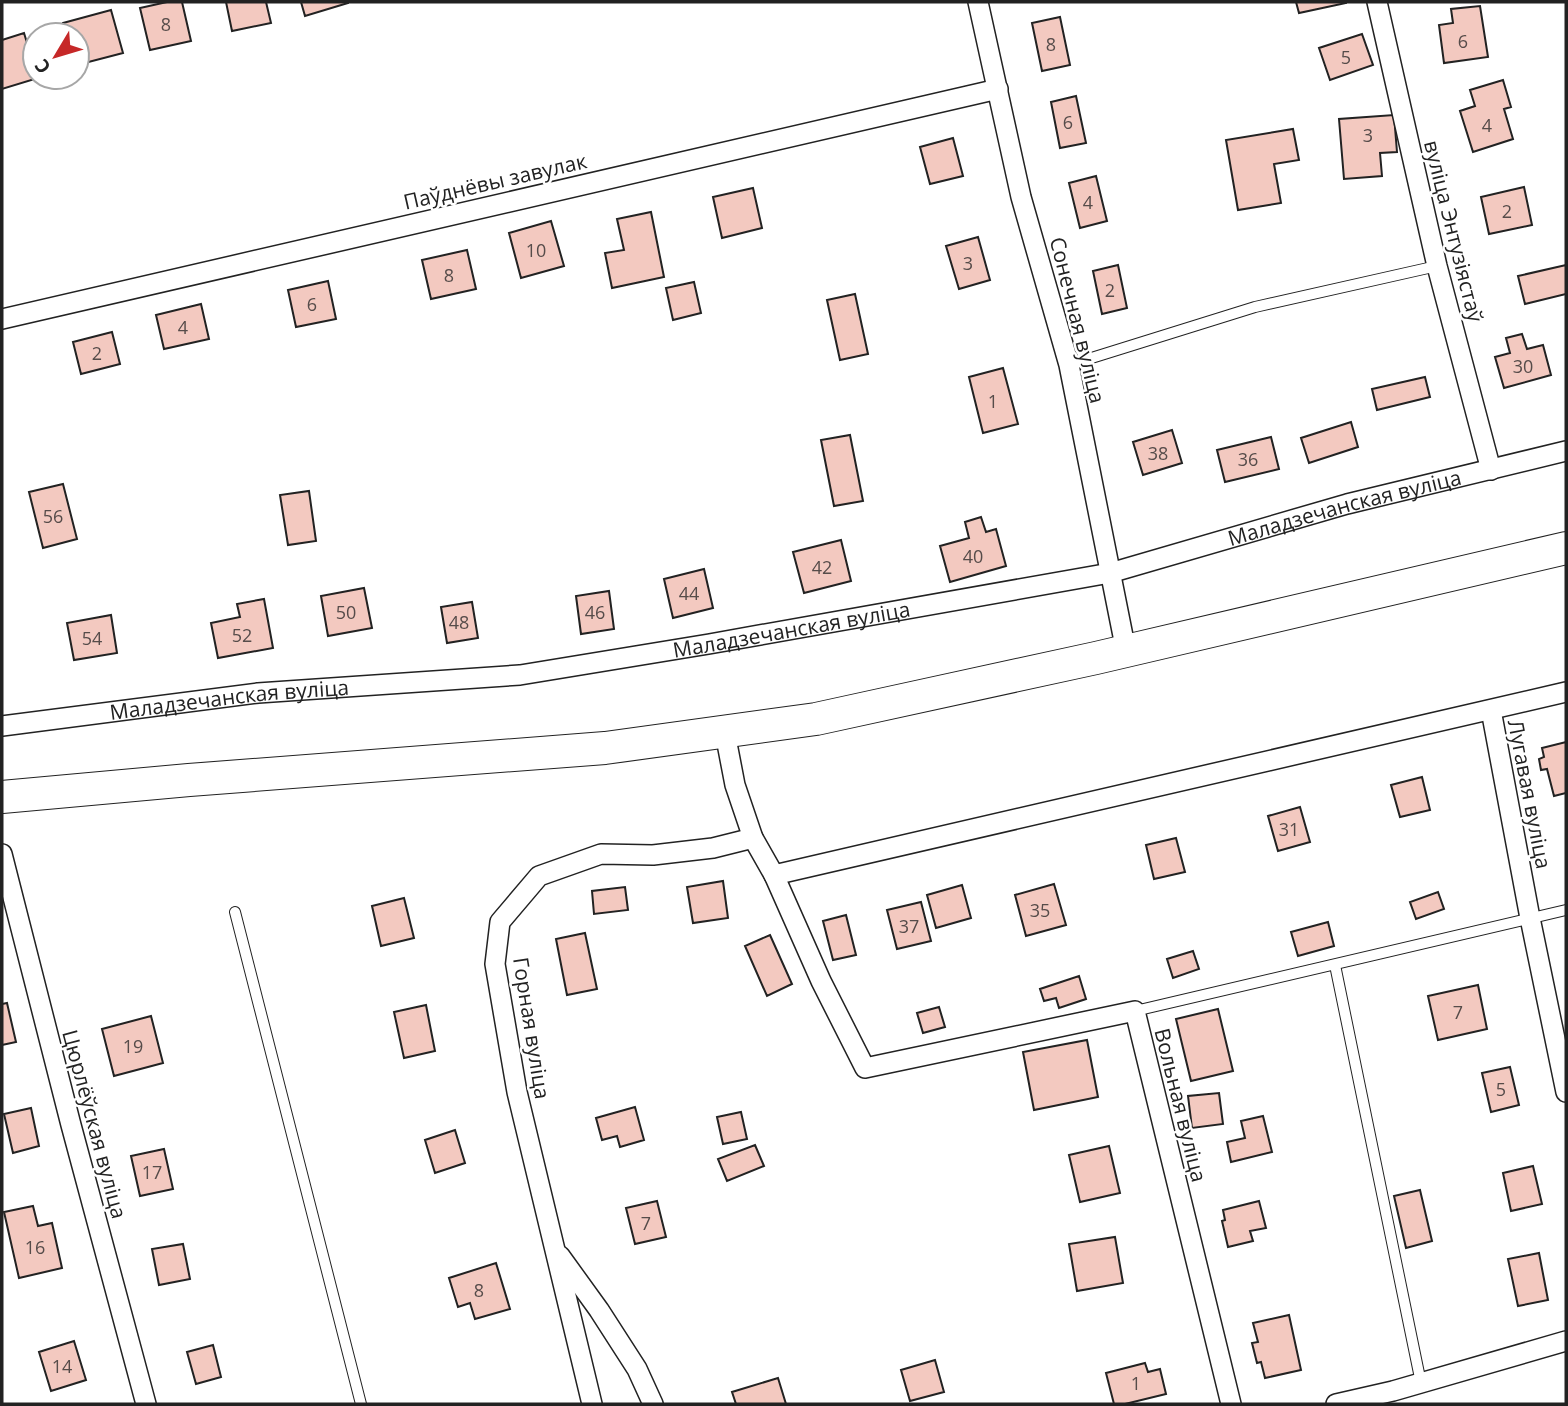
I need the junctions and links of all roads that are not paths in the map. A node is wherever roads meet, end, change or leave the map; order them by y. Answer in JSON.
{"nodes":[{"id":1,"x":978,"y":2,"type":"edge"},
{"id":2,"x":1377,"y":2,"type":"edge"},
{"id":3,"x":998,"y":89,"type":"junction"},
{"id":4,"x":1437,"y":266,"type":"junction"},
{"id":5,"x":2,"y":318,"type":"edge"},
{"id":6,"x":1069,"y":365,"type":"junction"},
{"id":7,"x":1566,"y":451,"type":"edge"},
{"id":8,"x":1491,"y":470,"type":"junction"},
{"id":9,"x":1566,"y":548,"type":"edge"},
{"id":10,"x":1110,"y":573,"type":"junction"},
{"id":11,"x":1126,"y":651,"type":"junction"},
{"id":12,"x":1566,"y":692,"type":"edge"},
{"id":13,"x":1491,"y":710,"type":"junction"},
{"id":14,"x":2,"y":726,"type":"edge"},
{"id":15,"x":725,"y":733,"type":"junction"},
{"id":16,"x":2,"y":797,"type":"edge"},
{"id":17,"x":753,"y":838,"type":"junction"},
{"id":18,"x":2,"y":854,"type":"edge"},
{"id":19,"x":774,"y":875,"type":"junction"},
{"id":20,"x":7,"y":892,"type":"edge"},
{"id":21,"x":1566,"y":910,"type":"edge"},
{"id":22,"x":235,"y":912,"type":"dead end"},
{"id":23,"x":1530,"y":918,"type":"junction"},
{"id":24,"x":1335,"y":965,"type":"junction"},
{"id":25,"x":1135,"y":1011,"type":"junction"},
{"id":26,"x":1566,"y":1092,"type":"edge"},
{"id":27,"x":555,"y":1250,"type":"junction"},
{"id":28,"x":1566,"y":1341,"type":"edge"},
{"id":29,"x":1420,"y":1383,"type":"junction"},
{"id":30,"x":1395,"y":1398,"type":"edge"},
{"id":31,"x":1230,"y":1400,"type":"edge"},
{"id":32,"x":146,"y":1404,"type":"edge"},
{"id":33,"x":361,"y":1404,"type":"edge"},
{"id":34,"x":592,"y":1404,"type":"edge"},
{"id":35,"x":653,"y":1404,"type":"edge"},
{"id":36,"x":1336,"y":1404,"type":"edge"}],
"edges":[{"from":1,"to":3,"type":"street","name":"Сонечная вуліца"},
{"from":2,"to":4,"type":"street","name":"вуліца Энтузіястаў"},
{"from":3,"to":5,"type":"street","name":"Паўднёвы завулак"},
{"from":3,"to":6,"type":"street","name":"Сонечная вуліца"},
{"from":4,"to":6,"type":"lane"},
{"from":4,"to":8,"type":"street","name":"вуліца Энтузіястаў"},
{"from":6,"to":10,"type":"street","name":"Сонечная вуліца"},
{"from":7,"to":8,"type":"street","name":"Маладзечанская вуліца"},
{"from":8,"to":10,"type":"street","name":"Маладзечанская вуліца"},
{"from":9,"to":11,"type":"main road"},
{"from":10,"to":11,"type":"street","name":"Сонечная вуліца"},
{"from":10,"to":14,"type":"street","name":"Маладзечанская вуліца"},
{"from":11,"to":15,"type":"main road"},
{"from":12,"to":13,"type":"street"},
{"from":13,"to":19,"type":"street"},
{"from":13,"to":23,"type":"street","name":"Лугавая вуліца"},
{"from":15,"to":16,"type":"main road"},
{"from":15,"to":17,"type":"street"},
{"from":17,"to":19,"type":"street"},
{"from":17,"to":27,"type":"street","name":"Горная вуліца"},
{"from":18,"to":20,"type":"street","name":"Цюрлёўская вуліца"},
{"from":19,"to":25,"type":"street","name":"Вольная вуліца"},
{"from":20,"to":32,"type":"street","name":"Цюрлёўская вуліца"},
{"from":21,"to":23,"type":"lane"},
{"from":22,"to":33,"type":"lane"},
{"from":23,"to":24,"type":"lane"},
{"from":23,"to":26,"type":"street","name":"Лугавая вуліца"},
{"from":24,"to":25,"type":"lane"},
{"from":24,"to":29,"type":"lane"},
{"from":25,"to":31,"type":"street","name":"Вольная вуліца"},
{"from":27,"to":34,"type":"street","name":"Горная вуліца"},
{"from":27,"to":35,"type":"street","name":"Горная вуліца"},
{"from":28,"to":29,"type":"street"},
{"from":29,"to":30,"type":"street"},
{"from":30,"to":36,"type":"street"}]}
